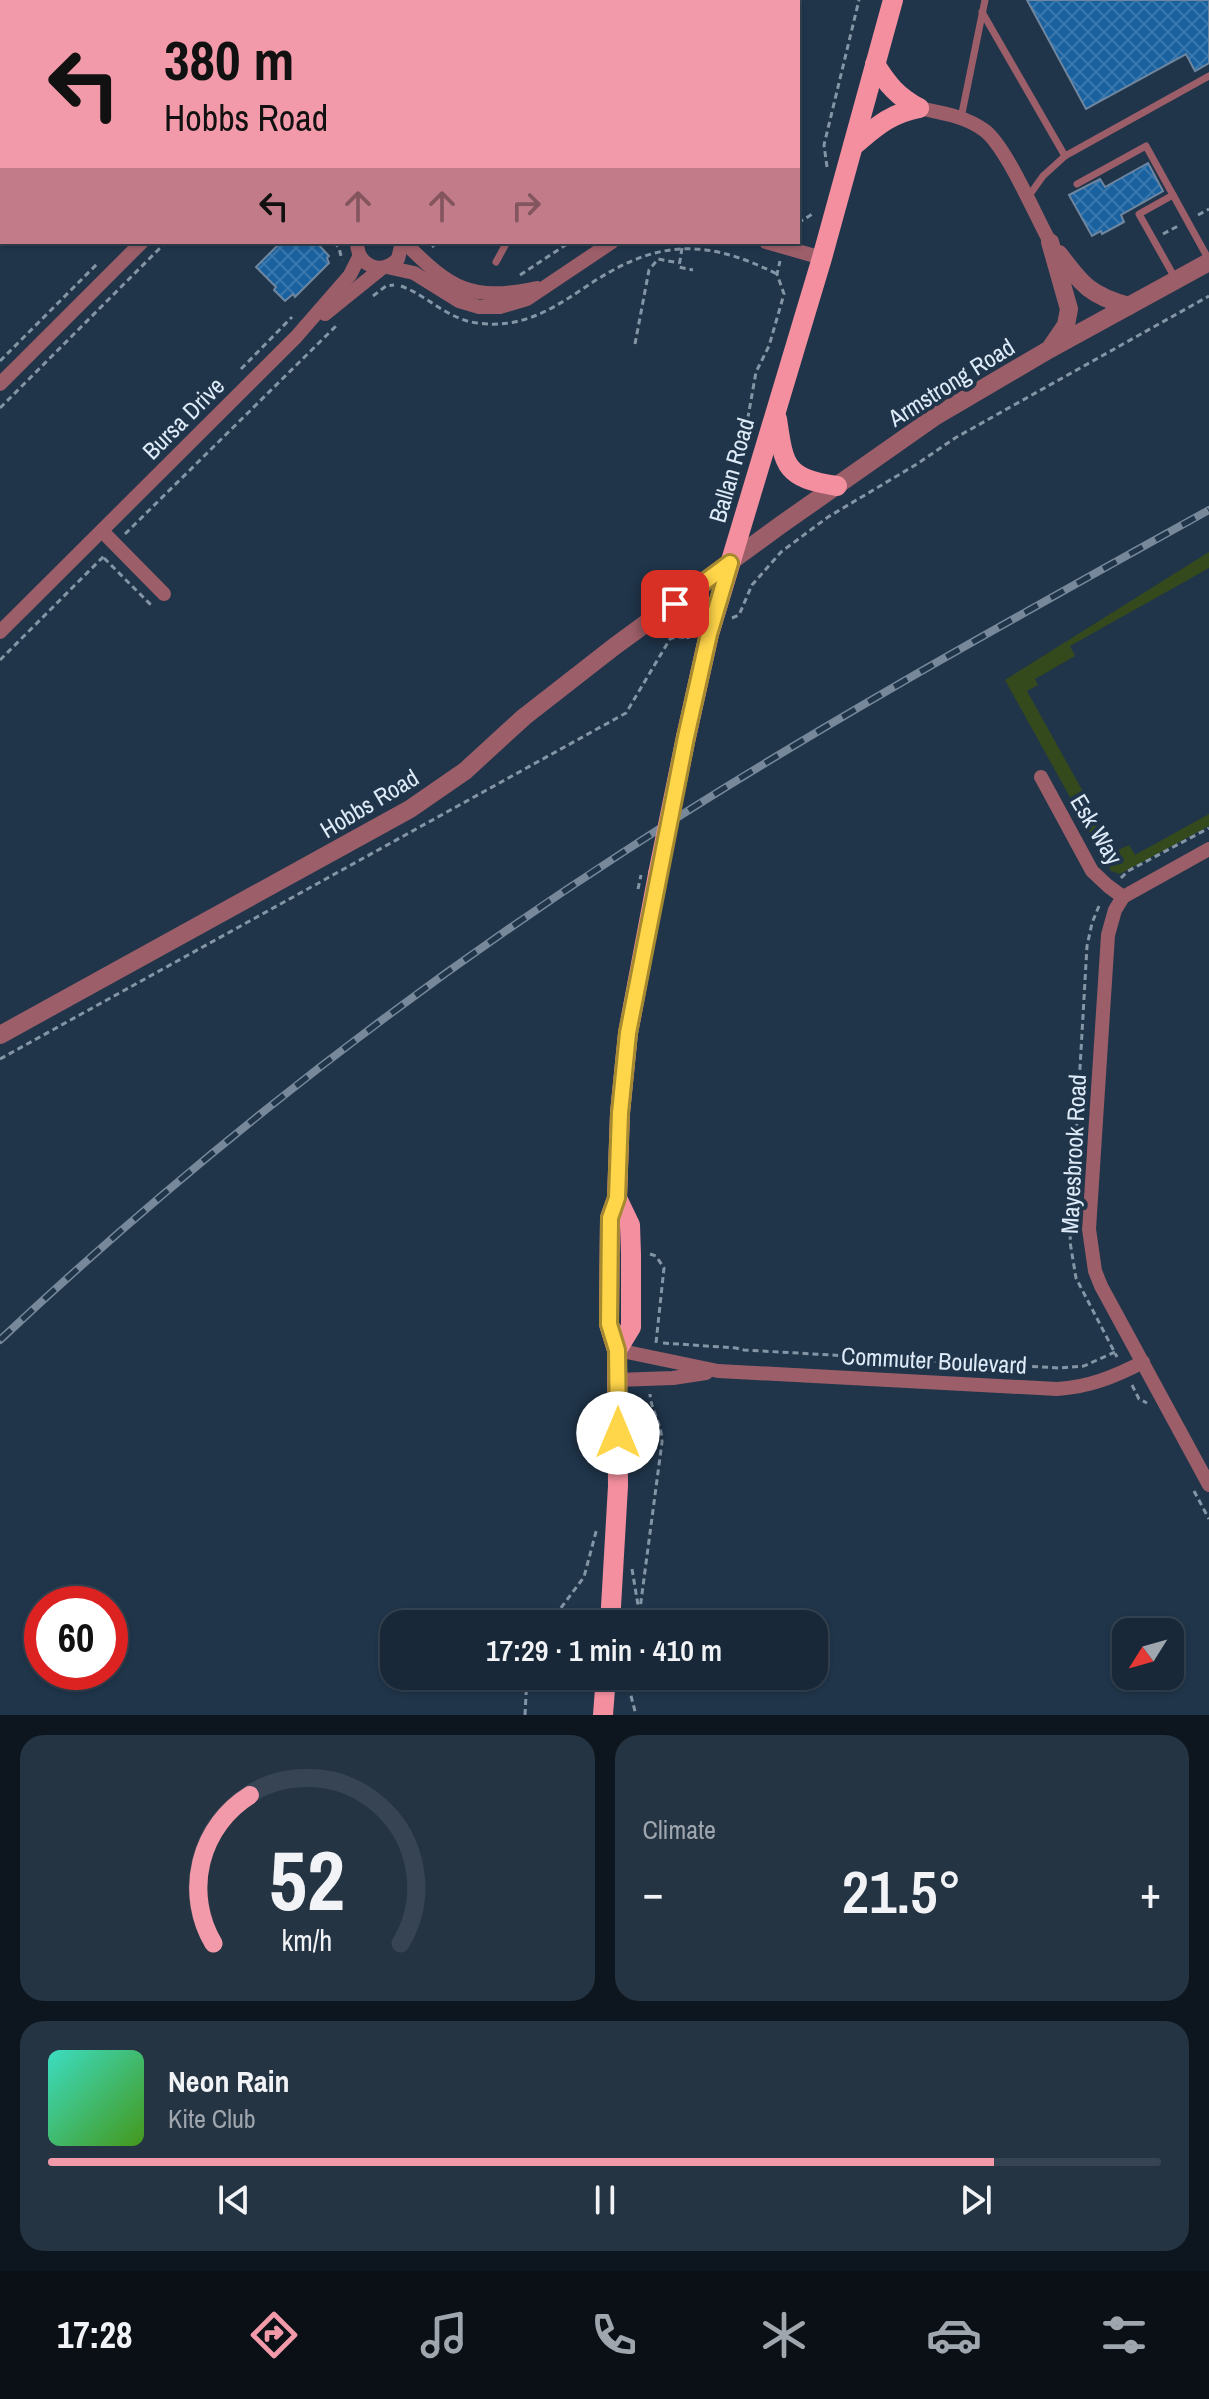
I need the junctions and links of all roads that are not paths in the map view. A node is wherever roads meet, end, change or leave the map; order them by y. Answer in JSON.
{"nodes":[{"id":1,"x":893,"y":0,"type":"edge"},
{"id":2,"x":985,"y":0,"type":"edge"},
{"id":3,"x":982,"y":12,"type":"junction"},
{"id":4,"x":875,"y":64,"type":"junction"},
{"id":5,"x":1209,"y":76,"type":"edge"},
{"id":6,"x":919,"y":108,"type":"junction"},
{"id":7,"x":961,"y":118,"type":"junction"},
{"id":8,"x":853,"y":146,"type":"junction"},
{"id":9,"x":1065,"y":156,"type":"junction"},
{"id":10,"x":1077,"y":184,"type":"dead end"},
{"id":11,"x":1173,"y":195,"type":"junction"},
{"id":12,"x":1027,"y":199,"type":"junction"},
{"id":13,"x":1050,"y":242,"type":"junction"},
{"id":14,"x":140,"y":244,"type":"edge"},
{"id":15,"x":402,"y":244,"type":"edge"},
{"id":16,"x":404,"y":244,"type":"edge"},
{"id":17,"x":506,"y":244,"type":"edge"},
{"id":18,"x":609,"y":244,"type":"edge"},
{"id":19,"x":773,"y":244,"type":"edge"},
{"id":20,"x":356,"y":248,"type":"edge"},
{"id":21,"x":822,"y":258,"type":"junction"},
{"id":22,"x":1209,"y":261,"type":"edge"},
{"id":23,"x":496,"y":262,"type":"dead end"},
{"id":24,"x":418,"y":267,"type":"junction"},
{"id":25,"x":384,"y":268,"type":"junction"},
{"id":26,"x":1176,"y":280,"type":"junction"},
{"id":27,"x":1129,"y":306,"type":"junction"},
{"id":28,"x":296,"y":337,"type":"junction"},
{"id":29,"x":1050,"y":349,"type":"junction"},
{"id":30,"x":0,"y":384,"type":"edge"},
{"id":31,"x":776,"y":411,"type":"junction"},
{"id":32,"x":837,"y":486,"type":"junction"},
{"id":33,"x":102,"y":531,"type":"junction"},
{"id":34,"x":730,"y":563,"type":"junction"},
{"id":35,"x":164,"y":594,"type":"dead end"},
{"id":36,"x":0,"y":632,"type":"edge"},
{"id":37,"x":1041,"y":777,"type":"dead end"},
{"id":38,"x":1209,"y":849,"type":"edge"},
{"id":39,"x":1118,"y":893,"type":"junction"},
{"id":40,"x":0,"y":1035,"type":"edge"},
{"id":41,"x":617,"y":1198,"type":"junction"},
{"id":42,"x":617,"y":1350,"type":"junction"},
{"id":43,"x":1143,"y":1362,"type":"junction"},
{"id":44,"x":718,"y":1371,"type":"junction"},
{"id":45,"x":617,"y":1380,"type":"junction"},
{"id":46,"x":1209,"y":1485,"type":"edge"},
{"id":47,"x":611,"y":1610,"type":"edge"},
{"id":48,"x":605,"y":1690,"type":"edge"},
{"id":49,"x":603,"y":1715,"type":"edge"}],
"edges":[{"from":1,"to":4,"type":"main road","name":"Ballan Road"},
{"from":2,"to":3,"type":"lane"},
{"from":3,"to":7,"type":"lane"},
{"from":3,"to":9,"type":"lane"},
{"from":4,"to":6,"type":"main road"},
{"from":4,"to":8,"type":"main road","name":"Ballan Road"},
{"from":5,"to":9,"type":"lane"},
{"from":6,"to":7,"type":"street"},
{"from":6,"to":8,"type":"main road"},
{"from":7,"to":12,"type":"street"},
{"from":8,"to":21,"type":"main road","name":"Ballan Road"},
{"from":9,"to":12,"type":"lane"},
{"from":10,"to":11,"type":"lane"},
{"from":11,"to":22,"type":"lane"},
{"from":11,"to":26,"type":"lane"},
{"from":12,"to":13,"type":"street"},
{"from":13,"to":27,"type":"street"},
{"from":13,"to":29,"type":"street"},
{"from":14,"to":30,"type":"street"},
{"from":15,"to":25,"type":"street"},
{"from":16,"to":24,"type":"street"},
{"from":17,"to":23,"type":"lane"},
{"from":18,"to":24,"type":"street"},
{"from":19,"to":21,"type":"street"},
{"from":20,"to":25,"type":"street"},
{"from":20,"to":28,"type":"street","name":"Bursa Drive"},
{"from":21,"to":31,"type":"main road","name":"Ballan Road"},
{"from":22,"to":26,"type":"street","name":"Armstrong Road"},
{"from":24,"to":25,"type":"street"},
{"from":25,"to":28,"type":"street","name":"Bursa Drive"},
{"from":26,"to":27,"type":"street","name":"Armstrong Road"},
{"from":27,"to":29,"type":"street","name":"Armstrong Road"},
{"from":28,"to":33,"type":"street","name":"Bursa Drive"},
{"from":29,"to":32,"type":"street","name":"Armstrong Road"},
{"from":31,"to":32,"type":"main road"},
{"from":31,"to":34,"type":"main road","name":"Ballan Road"},
{"from":32,"to":34,"type":"street","name":"Armstrong Road"},
{"from":33,"to":35,"type":"street"},
{"from":33,"to":36,"type":"street","name":"Bursa Drive"},
{"from":34,"to":40,"type":"street","name":"Hobbs Road"},
{"from":34,"to":41,"type":"main road","name":"Ballan Road","bridge":true},
{"from":37,"to":39,"type":"street","name":"Esk Way"},
{"from":38,"to":39,"type":"street"},
{"from":39,"to":43,"type":"street","name":"Mayesbrook Road"},
{"from":41,"to":42,"type":"main road","name":"Ballan Road"},
{"from":41,"to":42,"type":"main road","name":"Ballan Road"},
{"from":42,"to":44,"type":"street","name":"Commuter Boulevard"},
{"from":42,"to":45,"type":"main road","name":"Ballan Road"},
{"from":43,"to":44,"type":"street","name":"Commuter Boulevard"},
{"from":43,"to":46,"type":"street","name":"Mayesbrook Road"},
{"from":44,"to":45,"type":"street","name":"Commuter Boulevard"},
{"from":45,"to":47,"type":"main road","name":"Ballan Road"},
{"from":48,"to":49,"type":"main road"}]}
